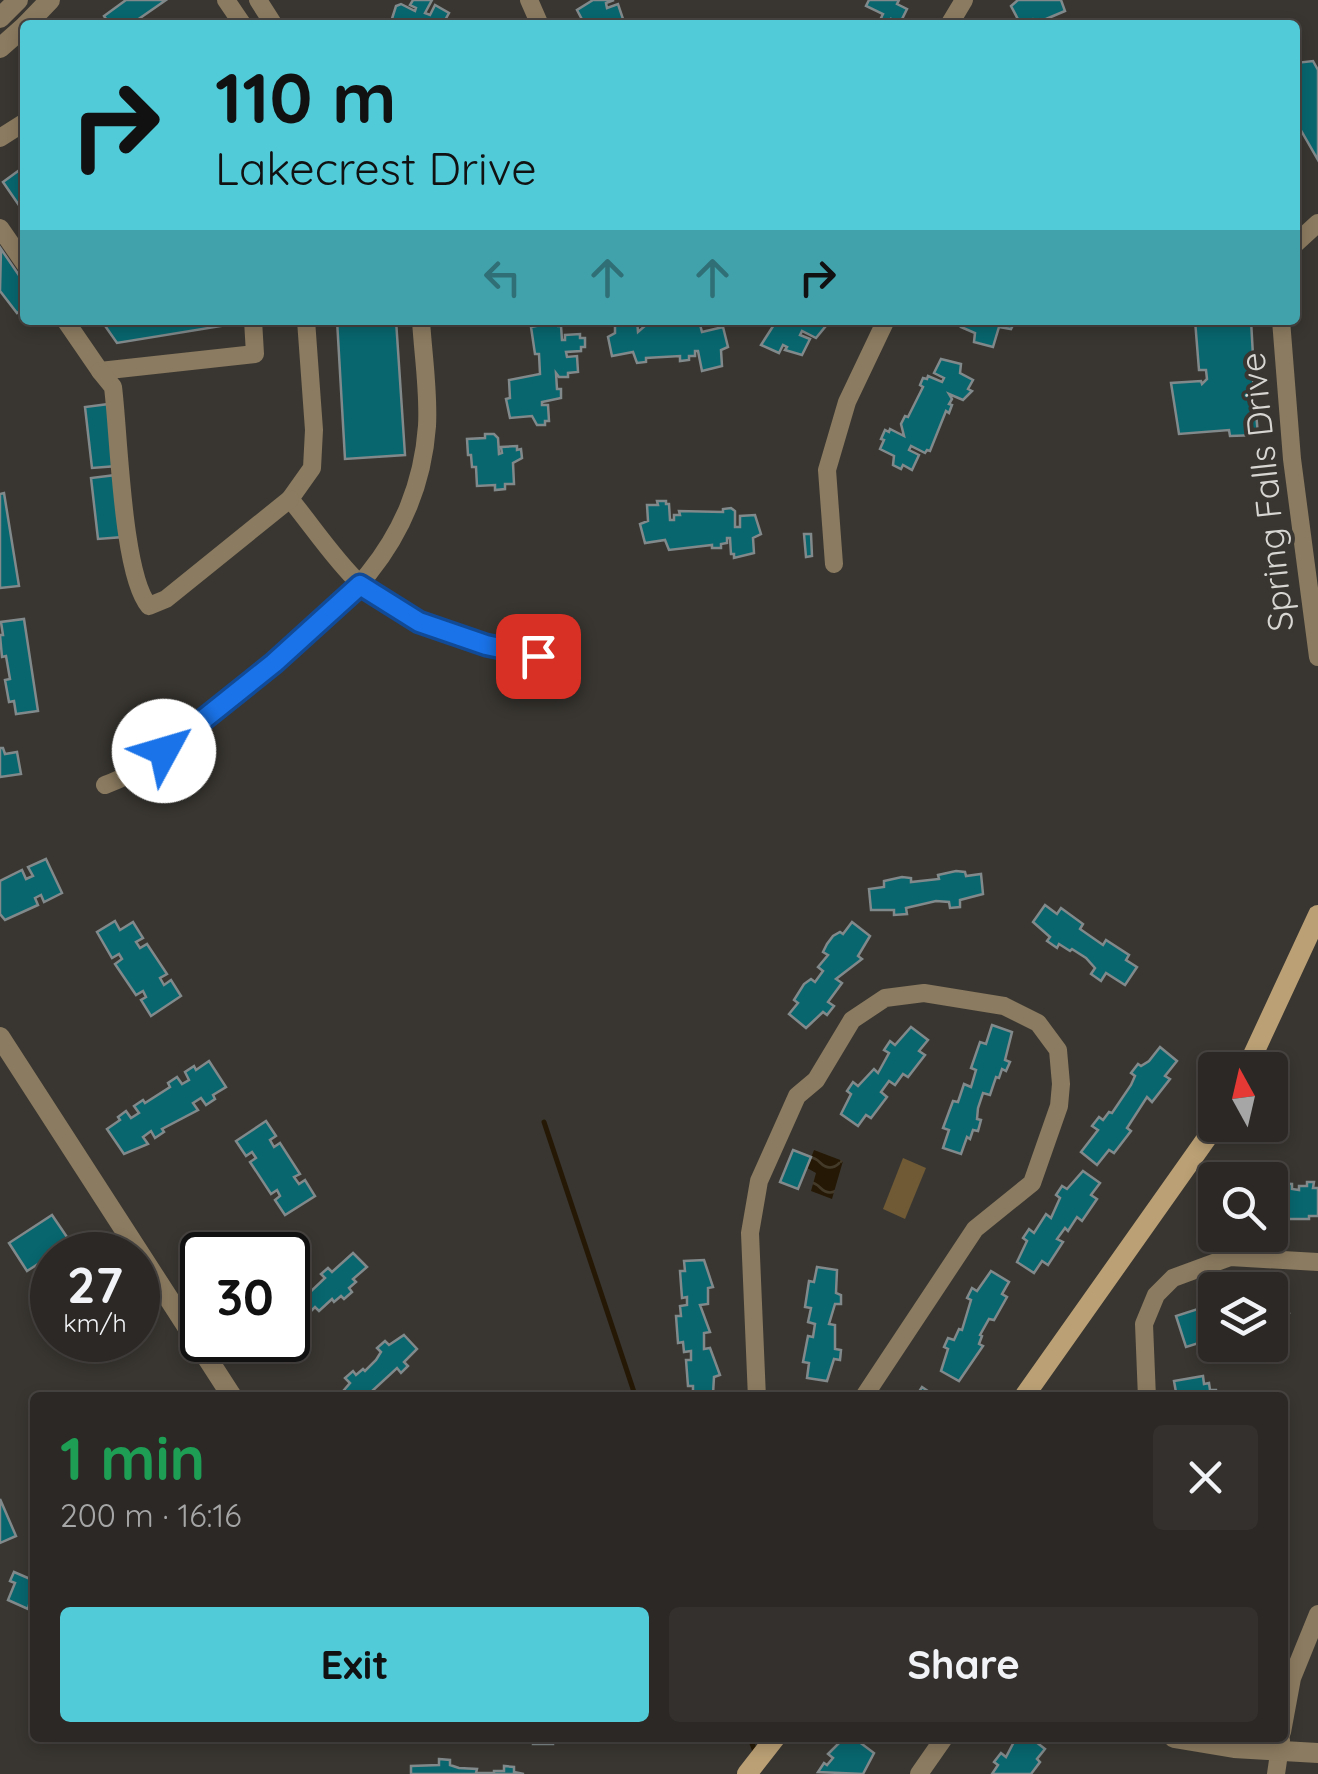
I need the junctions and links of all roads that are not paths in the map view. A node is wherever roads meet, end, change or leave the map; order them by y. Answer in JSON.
{"nodes":[{"id":1,"x":18,"y":0,"type":"edge"},
{"id":2,"x":50,"y":0,"type":"edge"},
{"id":3,"x":0,"y":18,"type":"edge"},
{"id":4,"x":30,"y":20,"type":"edge"},
{"id":5,"x":20,"y":30,"type":"edge"},
{"id":6,"x":0,"y":48,"type":"edge"},
{"id":7,"x":0,"y":228,"type":"edge"},
{"id":8,"x":20,"y":257,"type":"edge"},
{"id":9,"x":68,"y":325,"type":"edge"},
{"id":10,"x":252,"y":325,"type":"edge"},
{"id":11,"x":306,"y":325,"type":"edge"},
{"id":12,"x":421,"y":325,"type":"edge"},
{"id":13,"x":884,"y":325,"type":"edge"},
{"id":14,"x":1281,"y":325,"type":"edge"},
{"id":15,"x":100,"y":371,"type":"junction"},
{"id":16,"x":290,"y":500,"type":"junction"},
{"id":17,"x":834,"y":564,"type":"dead end"},
{"id":18,"x":360,"y":585,"type":"junction"},
{"id":19,"x":538,"y":656,"type":"dead end"},
{"id":20,"x":1318,"y":657,"type":"edge"},
{"id":21,"x":105,"y":785,"type":"dead end"},
{"id":22,"x":1318,"y":915,"type":"edge"},
{"id":23,"x":0,"y":1036,"type":"edge"},
{"id":24,"x":1254,"y":1052,"type":"edge"},
{"id":25,"x":1204,"y":1142,"type":"edge"},
{"id":26,"x":1318,"y":1262,"type":"edge"},
{"id":27,"x":228,"y":1392,"type":"edge"},
{"id":28,"x":757,"y":1392,"type":"edge"},
{"id":29,"x":867,"y":1392,"type":"edge"},
{"id":30,"x":1028,"y":1392,"type":"edge"},
{"id":31,"x":1147,"y":1392,"type":"edge"},
{"id":32,"x":1318,"y":1614,"type":"edge"},
{"id":33,"x":1288,"y":1701,"type":"edge"},
{"id":34,"x":771,"y":1742,"type":"edge"},
{"id":35,"x":941,"y":1742,"type":"edge"},
{"id":36,"x":1198,"y":1742,"type":"edge"},
{"id":37,"x":1269,"y":1742,"type":"edge"},
{"id":38,"x":1281,"y":1742,"type":"edge"},
{"id":39,"x":1287,"y":1742,"type":"edge"},
{"id":40,"x":1318,"y":1753,"type":"edge"},
{"id":41,"x":747,"y":1774,"type":"edge"},
{"id":42,"x":920,"y":1774,"type":"edge"},
{"id":43,"x":1276,"y":1774,"type":"edge"}],
"edges":[{"from":1,"to":3,"type":"street"},
{"from":2,"to":4,"type":"street"},
{"from":5,"to":6,"type":"street"},
{"from":7,"to":8,"type":"street"},
{"from":9,"to":15,"type":"street"},
{"from":10,"to":15,"type":"street"},
{"from":11,"to":16,"type":"street"},
{"from":12,"to":18,"type":"street"},
{"from":13,"to":17,"type":"street"},
{"from":14,"to":20,"type":"street","name":"Spring Falls Drive"},
{"from":15,"to":16,"type":"street"},
{"from":16,"to":18,"type":"street"},
{"from":18,"to":19,"type":"street"},
{"from":18,"to":21,"type":"street"},
{"from":22,"to":24,"type":"main road"},
{"from":23,"to":27,"type":"street"},
{"from":25,"to":30,"type":"main road"},
{"from":26,"to":31,"type":"street"},
{"from":28,"to":29,"type":"street"},
{"from":32,"to":33,"type":"street"},
{"from":34,"to":41,"type":"main road"},
{"from":35,"to":42,"type":"street"},
{"from":36,"to":37,"type":"street"},
{"from":38,"to":43,"type":"street"},
{"from":39,"to":40,"type":"street"}]}
